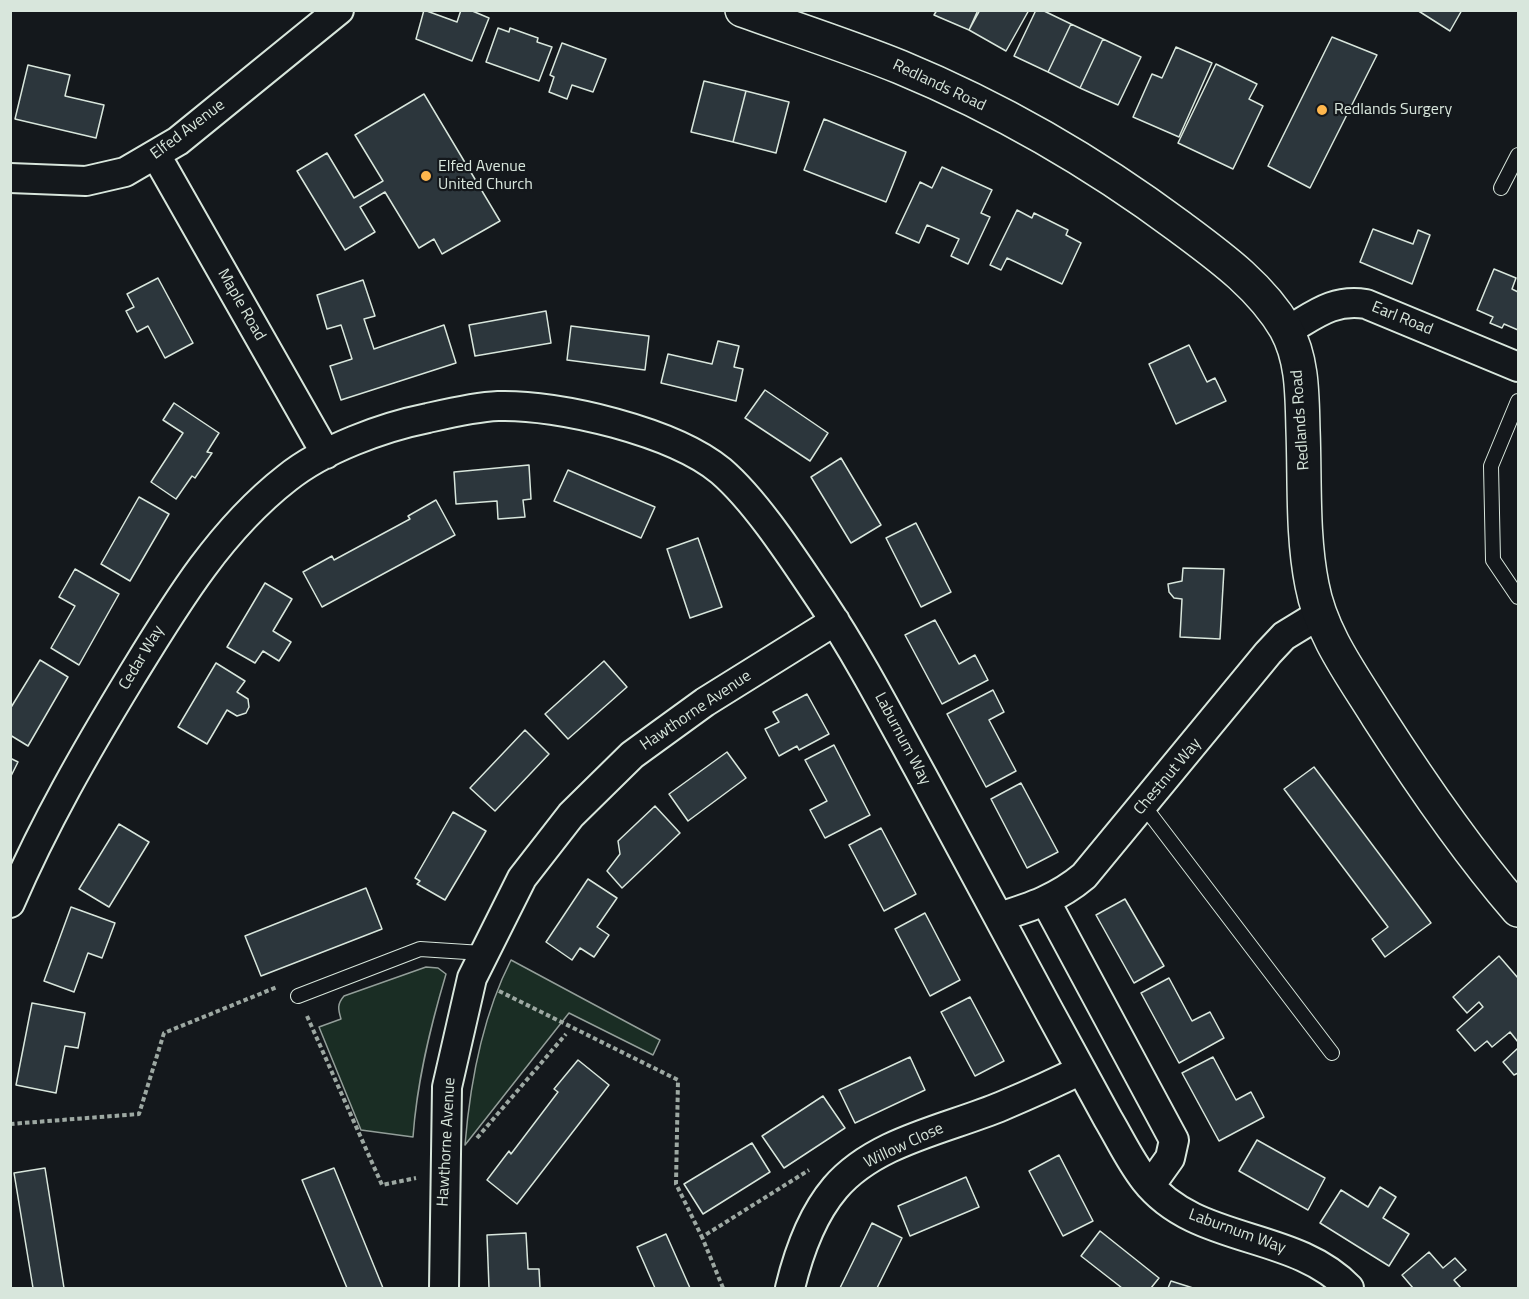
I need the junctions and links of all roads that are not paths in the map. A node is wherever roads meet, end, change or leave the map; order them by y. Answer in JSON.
{"nodes":[{"id":1,"x":339,"y":10,"type":"edge"},
{"id":2,"x":742,"y":10,"type":"edge"},
{"id":3,"x":156,"y":155,"type":"junction"},
{"id":4,"x":1518,"y":155,"type":"edge"},
{"id":5,"x":10,"y":178,"type":"edge"},
{"id":6,"x":1501,"y":188,"type":"dead end"},
{"id":7,"x":1287,"y":330,"type":"junction"},
{"id":8,"x":1518,"y":367,"type":"edge"},
{"id":9,"x":1518,"y":400,"type":"edge"},
{"id":10,"x":326,"y":454,"type":"junction"},
{"id":11,"x":1518,"y":597,"type":"edge"},
{"id":12,"x":1320,"y":614,"type":"junction"},
{"id":13,"x":835,"y":621,"type":"junction"},
{"id":14,"x":1144,"y":806,"type":"junction"},
{"id":15,"x":1046,"y":902,"type":"junction"},
{"id":16,"x":10,"y":903,"type":"edge"},
{"id":17,"x":1518,"y":910,"type":"edge"},
{"id":18,"x":999,"y":917,"type":"junction"},
{"id":19,"x":477,"y":965,"type":"junction"},
{"id":20,"x":298,"y":996,"type":"road end"},
{"id":21,"x":1332,"y":1053,"type":"dead end"},
{"id":22,"x":1081,"y":1070,"type":"junction"},
{"id":23,"x":1150,"y":1186,"type":"junction"},
{"id":24,"x":444,"y":1288,"type":"edge"},
{"id":25,"x":790,"y":1288,"type":"edge"},
{"id":26,"x":1349,"y":1288,"type":"edge"}],
"edges":[{"from":1,"to":3,"type":"street","name":"Elfed Avenue"},
{"from":2,"to":7,"type":"main road","name":"Redlands Road"},
{"from":3,"to":5,"type":"street","name":"Elfed Avenue"},
{"from":3,"to":10,"type":"street","name":"Maple Road"},
{"from":4,"to":6,"type":"lane"},
{"from":7,"to":8,"type":"street","name":"Earl Road"},
{"from":7,"to":12,"type":"main road","name":"Redlands Road"},
{"from":9,"to":11,"type":"lane"},
{"from":10,"to":13,"type":"street","name":"Laburnum Way"},
{"from":10,"to":16,"type":"street","name":"Cedar Way"},
{"from":12,"to":14,"type":"street","name":"Chestnut Way"},
{"from":12,"to":17,"type":"main road","name":"Redlands Road"},
{"from":13,"to":18,"type":"street","name":"Laburnum Way"},
{"from":13,"to":19,"type":"street","name":"Hawthorne Avenue"},
{"from":14,"to":15,"type":"street","name":"Chestnut Way"},
{"from":14,"to":21,"type":"lane"},
{"from":15,"to":18,"type":"street","name":"Chestnut Way"},
{"from":15,"to":23,"type":"street"},
{"from":18,"to":22,"type":"street","name":"Laburnum Way"},
{"from":19,"to":20,"type":"lane"},
{"from":19,"to":24,"type":"street","name":"Hawthorne Avenue"},
{"from":22,"to":23,"type":"street","name":"Laburnum Way"},
{"from":22,"to":25,"type":"street","name":"Willow Close"},
{"from":23,"to":26,"type":"street","name":"Laburnum Way"}]}
